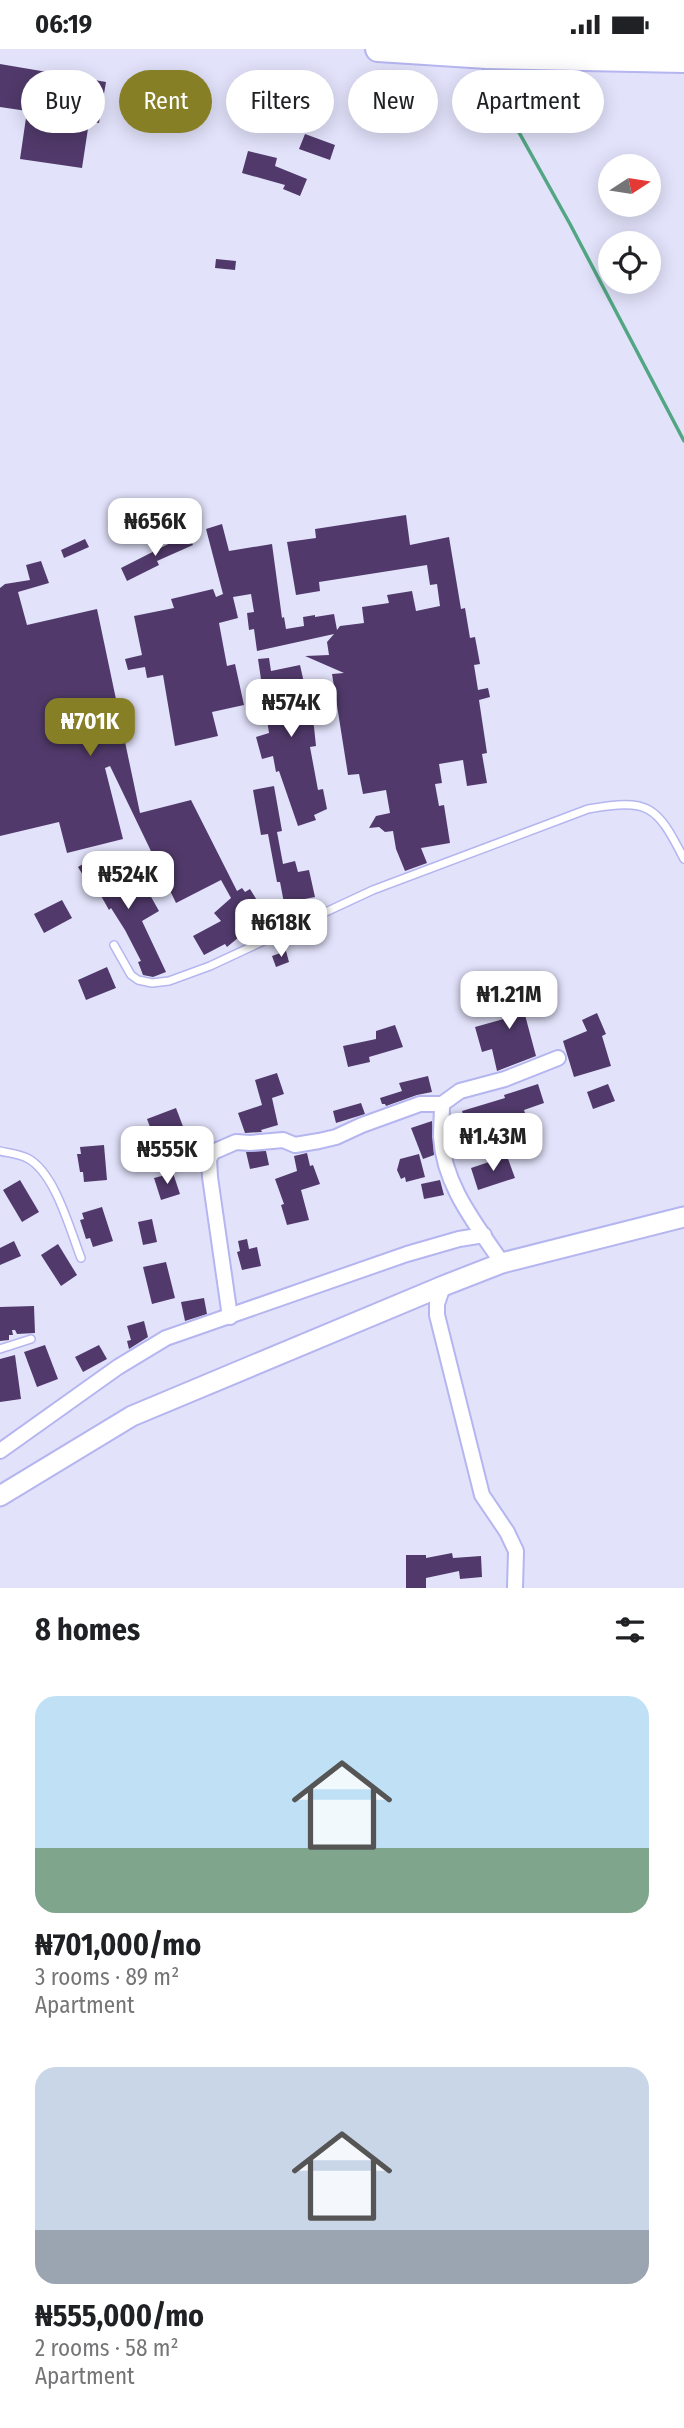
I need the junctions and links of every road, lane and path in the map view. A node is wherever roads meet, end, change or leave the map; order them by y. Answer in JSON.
{"nodes":[{"id":1,"x":379,"y":49,"type":"edge"},
{"id":2,"x":684,"y":60,"type":"edge"},
{"id":3,"x":684,"y":859,"type":"edge"},
{"id":4,"x":114,"y":945,"type":"dead end"},
{"id":5,"x":558,"y":1058,"type":"dead end"},
{"id":6,"x":442,"y":1104,"type":"junction"},
{"id":7,"x":0,"y":1151,"type":"edge"},
{"id":8,"x":684,"y":1217,"type":"edge"},
{"id":9,"x":484,"y":1235,"type":"junction"},
{"id":10,"x":81,"y":1258,"type":"dead end"},
{"id":11,"x":502,"y":1263,"type":"junction"},
{"id":12,"x":443,"y":1286,"type":"junction"},
{"id":13,"x":230,"y":1317,"type":"junction"},
{"id":14,"x":31,"y":1339,"type":"dead end"},
{"id":15,"x":0,"y":1349,"type":"edge"},
{"id":16,"x":0,"y":1451,"type":"edge"},
{"id":17,"x":0,"y":1496,"type":"edge"},
{"id":18,"x":515,"y":1588,"type":"edge"}],
"edges":[{"from":1,"to":2,"type":"highway"},
{"from":3,"to":4,"type":"lane"},
{"from":5,"to":6,"type":"street"},
{"from":6,"to":9,"type":"street"},
{"from":6,"to":13,"type":"street"},
{"from":7,"to":10,"type":"lane"},
{"from":8,"to":11,"type":"main road"},
{"from":9,"to":11,"type":"street"},
{"from":9,"to":13,"type":"street"},
{"from":11,"to":12,"type":"main road"},
{"from":12,"to":17,"type":"main road"},
{"from":12,"to":18,"type":"street"},
{"from":13,"to":16,"type":"street"},
{"from":14,"to":15,"type":"lane"}]}
